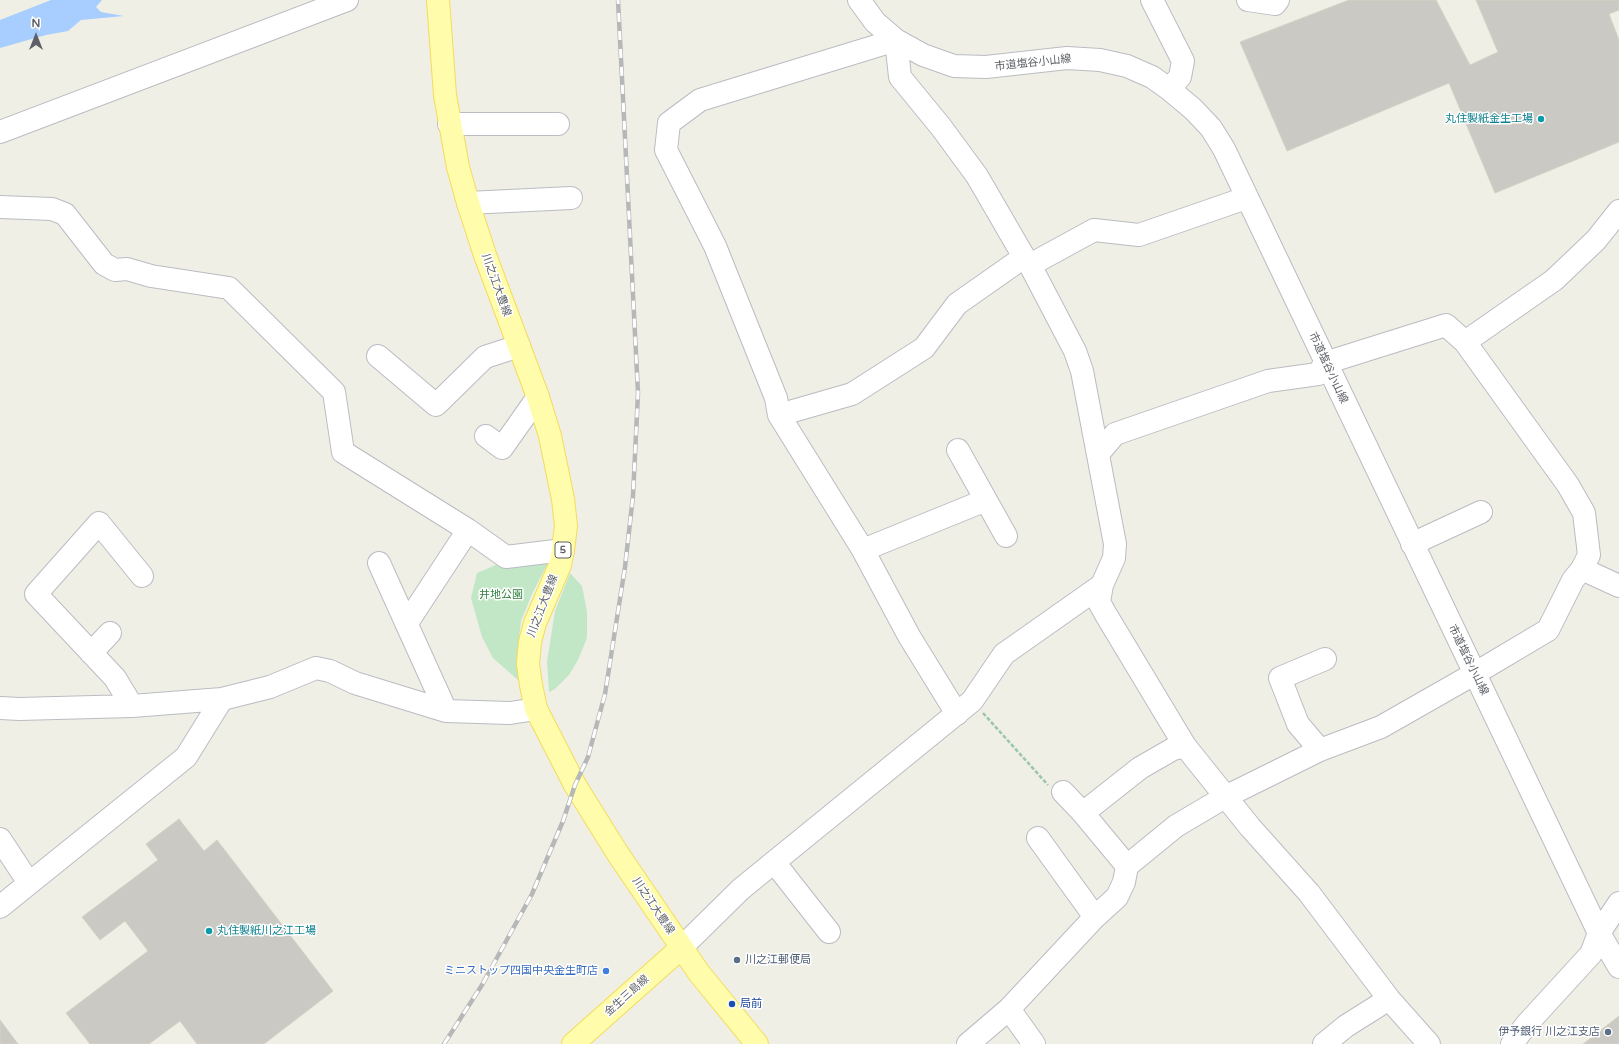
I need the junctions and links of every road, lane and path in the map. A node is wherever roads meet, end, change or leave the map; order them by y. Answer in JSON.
{"nodes":[{"id":1,"x":347,"y":0,"type":"edge"},
{"id":2,"x":438,"y":0,"type":"edge"},
{"id":3,"x":859,"y":0,"type":"edge"},
{"id":4,"x":1152,"y":0,"type":"edge"},
{"id":5,"x":1248,"y":0,"type":"edge"},
{"id":6,"x":1278,"y":0,"type":"edge"},
{"id":7,"x":896,"y":40,"type":"junction"},
{"id":8,"x":1169,"y":89,"type":"junction"},
{"id":9,"x":449,"y":124,"type":"junction"},
{"id":10,"x":558,"y":124,"type":"dead end"},
{"id":11,"x":0,"y":132,"type":"edge"},
{"id":12,"x":571,"y":198,"type":"dead end"},
{"id":13,"x":1246,"y":198,"type":"junction"},
{"id":14,"x":468,"y":203,"type":"junction"},
{"id":15,"x":0,"y":207,"type":"edge"},
{"id":16,"x":1619,"y":211,"type":"edge"},
{"id":17,"x":1027,"y":261,"type":"junction"},
{"id":18,"x":1465,"y":342,"type":"junction"},
{"id":19,"x":519,"y":346,"type":"junction"},
{"id":20,"x":378,"y":356,"type":"dead end"},
{"id":21,"x":1325,"y":363,"type":"junction"},
{"id":22,"x":538,"y":397,"type":"junction"},
{"id":23,"x":779,"y":415,"type":"junction"},
{"id":24,"x":486,"y":436,"type":"dead end"},
{"id":25,"x":958,"y":450,"type":"dead end"},
{"id":26,"x":1098,"y":454,"type":"junction"},
{"id":27,"x":986,"y":500,"type":"junction"},
{"id":28,"x":1481,"y":512,"type":"dead end"},
{"id":29,"x":468,"y":530,"type":"junction"},
{"id":30,"x":1006,"y":536,"type":"dead end"},
{"id":31,"x":1412,"y":544,"type":"junction"},
{"id":32,"x":563,"y":550,"type":"junction"},
{"id":33,"x":863,"y":550,"type":"junction"},
{"id":34,"x":379,"y":563,"type":"dead end"},
{"id":35,"x":1582,"y":569,"type":"junction"},
{"id":36,"x":142,"y":576,"type":"dead end"},
{"id":37,"x":1102,"y":585,"type":"junction"},
{"id":38,"x":1619,"y":586,"type":"edge"},
{"id":39,"x":406,"y":623,"type":"junction"},
{"id":40,"x":110,"y":633,"type":"dead end"},
{"id":41,"x":92,"y":653,"type":"junction"},
{"id":42,"x":1325,"y":659,"type":"dead end"},
{"id":43,"x":1474,"y":674,"type":"junction"},
{"id":44,"x":222,"y":699,"type":"junction"},
{"id":45,"x":132,"y":706,"type":"junction"},
{"id":46,"x":0,"y":708,"type":"edge"},
{"id":47,"x":964,"y":708,"type":"junction"},
{"id":48,"x":536,"y":710,"type":"junction"},
{"id":49,"x":446,"y":711,"type":"junction"},
{"id":50,"x":1185,"y":746,"type":"junction"},
{"id":51,"x":1320,"y":750,"type":"junction"},
{"id":52,"x":1063,"y":792,"type":"joint"},
{"id":53,"x":1225,"y":797,"type":"junction"},
{"id":54,"x":1083,"y":813,"type":"junction"},
{"id":55,"x":1038,"y":838,"type":"dead end"},
{"id":56,"x":0,"y":839,"type":"edge"},
{"id":57,"x":774,"y":862,"type":"junction"},
{"id":58,"x":1127,"y":866,"type":"junction"},
{"id":59,"x":29,"y":883,"type":"junction"},
{"id":60,"x":1619,"y":904,"type":"edge"},
{"id":61,"x":0,"y":907,"type":"edge"},
{"id":62,"x":1096,"y":917,"type":"junction"},
{"id":63,"x":829,"y":932,"type":"dead end"},
{"id":64,"x":1599,"y":933,"type":"junction"},
{"id":65,"x":681,"y":948,"type":"junction"},
{"id":66,"x":1619,"y":967,"type":"edge"},
{"id":67,"x":1389,"y":999,"type":"junction"},
{"id":68,"x":1009,"y":1009,"type":"junction"},
{"id":69,"x":574,"y":1044,"type":"edge"},
{"id":70,"x":757,"y":1044,"type":"edge"},
{"id":71,"x":968,"y":1044,"type":"edge"},
{"id":72,"x":1034,"y":1044,"type":"edge"},
{"id":73,"x":1324,"y":1044,"type":"edge"},
{"id":74,"x":1429,"y":1044,"type":"edge"},
{"id":75,"x":1512,"y":1044,"type":"edge"}],
"edges":[{"from":1,"to":11,"type":"street"},
{"from":2,"to":9,"type":"main road","name":"川之江大豊線","number":"5"},
{"from":3,"to":7,"type":"street","name":"市道塩谷小山線"},
{"from":4,"to":8,"type":"street"},
{"from":5,"to":6,"type":"street"},
{"from":7,"to":8,"type":"street","name":"市道塩谷小山線"},
{"from":7,"to":17,"type":"street"},
{"from":7,"to":23,"type":"street"},
{"from":8,"to":13,"type":"street","name":"市道塩谷小山線"},
{"from":9,"to":10,"type":"street"},
{"from":9,"to":14,"type":"main road","name":"川之江大豊線","number":"5"},
{"from":12,"to":14,"type":"street"},
{"from":13,"to":17,"type":"street"},
{"from":13,"to":21,"type":"street","name":"市道塩谷小山線"},
{"from":14,"to":19,"type":"main road","name":"川之江大豊線","number":"5"},
{"from":15,"to":29,"type":"street"},
{"from":16,"to":18,"type":"street"},
{"from":17,"to":23,"type":"street"},
{"from":17,"to":26,"type":"street"},
{"from":18,"to":21,"type":"street"},
{"from":18,"to":35,"type":"street"},
{"from":19,"to":20,"type":"street"},
{"from":19,"to":22,"type":"main road","name":"川之江大豊線","number":"5"},
{"from":21,"to":26,"type":"street"},
{"from":21,"to":31,"type":"street","name":"市道塩谷小山線"},
{"from":22,"to":24,"type":"street"},
{"from":22,"to":32,"type":"main road","name":"川之江大豊線","number":"5"},
{"from":23,"to":33,"type":"street"},
{"from":25,"to":27,"type":"street"},
{"from":26,"to":37,"type":"street"},
{"from":27,"to":30,"type":"street"},
{"from":27,"to":33,"type":"street"},
{"from":28,"to":31,"type":"street"},
{"from":29,"to":32,"type":"street"},
{"from":29,"to":39,"type":"street"},
{"from":31,"to":43,"type":"street","name":"市道塩谷小山線"},
{"from":32,"to":48,"type":"main road","name":"川之江大豊線","number":"5"},
{"from":33,"to":47,"type":"street"},
{"from":34,"to":39,"type":"street"},
{"from":35,"to":38,"type":"street"},
{"from":35,"to":43,"type":"street"},
{"from":36,"to":41,"type":"street"},
{"from":37,"to":47,"type":"street"},
{"from":37,"to":50,"type":"street"},
{"from":39,"to":49,"type":"street"},
{"from":40,"to":41,"type":"street"},
{"from":41,"to":45,"type":"street"},
{"from":42,"to":51,"type":"street"},
{"from":43,"to":51,"type":"street"},
{"from":43,"to":64,"type":"street","name":"市道塩谷小山線"},
{"from":44,"to":45,"type":"street"},
{"from":44,"to":49,"type":"street"},
{"from":44,"to":59,"type":"street"},
{"from":45,"to":46,"type":"street"},
{"from":47,"to":52,"type":"path"},
{"from":47,"to":57,"type":"street"},
{"from":48,"to":49,"type":"street"},
{"from":48,"to":65,"type":"main road","name":"川之江大豊線","number":"5"},
{"from":50,"to":53,"type":"street"},
{"from":50,"to":54,"type":"street"},
{"from":51,"to":53,"type":"street"},
{"from":52,"to":54,"type":"street"},
{"from":53,"to":58,"type":"street"},
{"from":53,"to":67,"type":"street"},
{"from":54,"to":58,"type":"street"},
{"from":55,"to":62,"type":"street"},
{"from":56,"to":59,"type":"street"},
{"from":57,"to":63,"type":"street"},
{"from":57,"to":65,"type":"street"},
{"from":58,"to":62,"type":"street"},
{"from":59,"to":61,"type":"street"},
{"from":60,"to":64,"type":"street"},
{"from":62,"to":68,"type":"street"},
{"from":64,"to":66,"type":"street","name":"市道塩谷小山線"},
{"from":64,"to":75,"type":"street"},
{"from":65,"to":69,"type":"main road","name":"金生三島線"},
{"from":65,"to":70,"type":"main road","name":"川之江大豊線","number":"5"},
{"from":67,"to":73,"type":"street"},
{"from":67,"to":74,"type":"street"},
{"from":68,"to":71,"type":"street"},
{"from":68,"to":72,"type":"street"}]}
